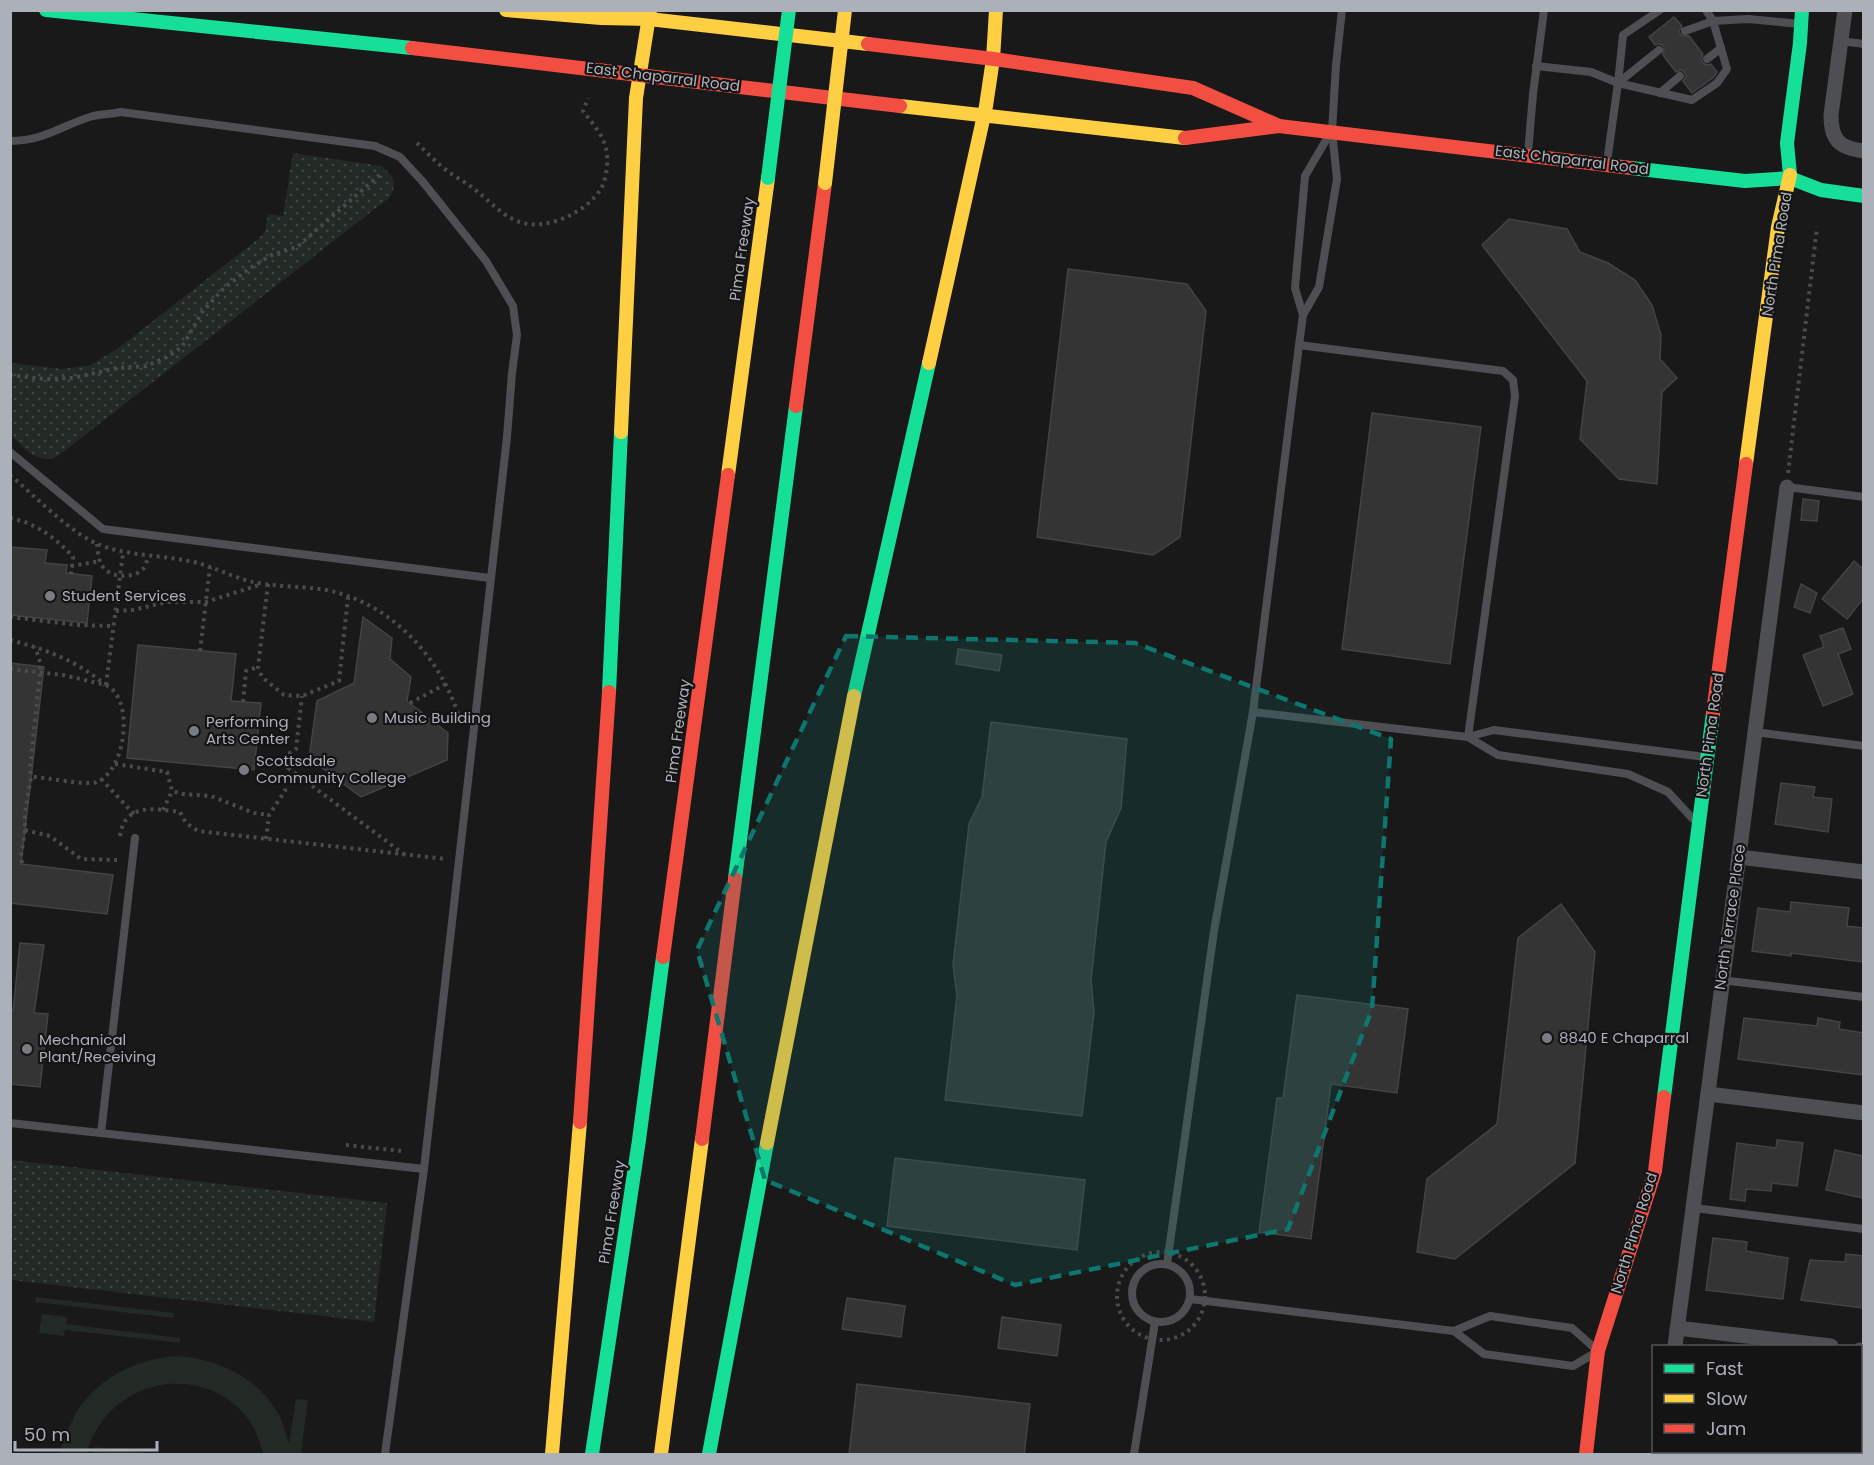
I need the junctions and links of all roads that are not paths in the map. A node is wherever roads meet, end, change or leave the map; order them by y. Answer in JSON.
{"nodes":[{"id":1,"x":46,"y":10,"type":"edge"},
{"id":2,"x":506,"y":10,"type":"edge"},
{"id":3,"x":789,"y":10,"type":"edge"},
{"id":4,"x":845,"y":10,"type":"edge"},
{"id":5,"x":996,"y":10,"type":"edge"},
{"id":6,"x":1342,"y":10,"type":"edge"},
{"id":7,"x":1544,"y":10,"type":"edge"},
{"id":8,"x":1660,"y":10,"type":"edge"},
{"id":9,"x":1706,"y":10,"type":"edge"},
{"id":10,"x":1845,"y":10,"type":"edge"},
{"id":11,"x":649,"y":15,"type":"edge"},
{"id":12,"x":1802,"y":17,"type":"edge"},
{"id":13,"x":1713,"y":21,"type":"junction"},
{"id":14,"x":1685,"y":31,"type":"dead end"},
{"id":15,"x":1841,"y":41,"type":"junction"},
{"id":16,"x":1863,"y":44,"type":"edge"},
{"id":17,"x":1721,"y":48,"type":"junction"},
{"id":18,"x":1659,"y":50,"type":"dead end"},
{"id":19,"x":994,"y":59,"type":"junction"},
{"id":20,"x":1707,"y":59,"type":"dead end"},
{"id":21,"x":1536,"y":66,"type":"junction"},
{"id":22,"x":639,"y":74,"type":"junction"},
{"id":23,"x":1680,"y":76,"type":"dead end"},
{"id":24,"x":1617,"y":83,"type":"junction"},
{"id":25,"x":1660,"y":93,"type":"junction"},
{"id":26,"x":984,"y":116,"type":"junction"},
{"id":27,"x":1279,"y":126,"type":"junction"},
{"id":28,"x":1332,"y":131,"type":"junction"},
{"id":29,"x":10,"y":141,"type":"edge"},
{"id":30,"x":1863,"y":151,"type":"edge"},
{"id":31,"x":1528,"y":155,"type":"junction"},
{"id":32,"x":1607,"y":164,"type":"junction"},
{"id":33,"x":1790,"y":178,"type":"junction"},
{"id":34,"x":1863,"y":196,"type":"edge"},
{"id":35,"x":1303,"y":315,"type":"junction"},
{"id":36,"x":1299,"y":345,"type":"junction"},
{"id":37,"x":10,"y":452,"type":"edge"},
{"id":38,"x":1786,"y":488,"type":"joint"},
{"id":39,"x":1863,"y":497,"type":"edge"},
{"id":40,"x":490,"y":579,"type":"junction"},
{"id":41,"x":1253,"y":712,"type":"junction"},
{"id":42,"x":1755,"y":732,"type":"junction"},
{"id":43,"x":1468,"y":737,"type":"junction"},
{"id":44,"x":1863,"y":746,"type":"edge"},
{"id":45,"x":1707,"y":757,"type":"junction"},
{"id":46,"x":1698,"y":824,"type":"junction"},
{"id":47,"x":135,"y":838,"type":"dead end"},
{"id":48,"x":1739,"y":857,"type":"junction"},
{"id":49,"x":1863,"y":872,"type":"edge"},
{"id":50,"x":1721,"y":980,"type":"junction"},
{"id":51,"x":1863,"y":997,"type":"edge"},
{"id":52,"x":1708,"y":1094,"type":"junction"},
{"id":53,"x":1863,"y":1113,"type":"edge"},
{"id":54,"x":10,"y":1123,"type":"edge"},
{"id":55,"x":101,"y":1133,"type":"junction"},
{"id":56,"x":424,"y":1169,"type":"junction"},
{"id":57,"x":1694,"y":1208,"type":"junction"},
{"id":58,"x":1863,"y":1229,"type":"edge"},
{"id":59,"x":1167,"y":1264,"type":"junction"},
{"id":60,"x":1190,"y":1299,"type":"junction"},
{"id":61,"x":1155,"y":1322,"type":"junction"},
{"id":62,"x":1677,"y":1328,"type":"junction"},
{"id":63,"x":1454,"y":1331,"type":"junction"},
{"id":64,"x":1675,"y":1345,"type":"edge"},
{"id":65,"x":1815,"y":1345,"type":"edge"},
{"id":66,"x":1598,"y":1351,"type":"junction"},
{"id":67,"x":385,"y":1455,"type":"edge"},
{"id":68,"x":552,"y":1455,"type":"edge"},
{"id":69,"x":592,"y":1455,"type":"edge"},
{"id":70,"x":661,"y":1455,"type":"edge"},
{"id":71,"x":709,"y":1455,"type":"edge"},
{"id":72,"x":1134,"y":1455,"type":"edge"},
{"id":73,"x":1586,"y":1455,"type":"edge"}],
"edges":[{"from":1,"to":22,"type":"main road","name":"East Chaparral Road"},
{"from":2,"to":11,"type":"main road","name":"East Chaparral Road"},
{"from":3,"to":69,"type":"main road","name":"Pima Freeway","bridge":true},
{"from":4,"to":70,"type":"main road","bridge":true},
{"from":5,"to":19,"type":"main road"},
{"from":6,"to":28,"type":"lane"},
{"from":7,"to":21,"type":"lane"},
{"from":8,"to":24,"type":"lane"},
{"from":9,"to":13,"type":"lane"},
{"from":10,"to":15,"type":"street"},
{"from":11,"to":19,"type":"main road","name":"East Chaparral Road"},
{"from":11,"to":22,"type":"main road"},
{"from":12,"to":13,"type":"lane"},
{"from":12,"to":33,"type":"main road","name":"North Pima Road"},
{"from":13,"to":14,"type":"lane"},
{"from":13,"to":17,"type":"lane"},
{"from":15,"to":16,"type":"lane"},
{"from":15,"to":30,"type":"street"},
{"from":17,"to":20,"type":"lane"},
{"from":17,"to":25,"type":"lane"},
{"from":18,"to":24,"type":"lane"},
{"from":19,"to":26,"type":"main road"},
{"from":19,"to":27,"type":"main road","name":"East Chaparral Road"},
{"from":21,"to":24,"type":"lane"},
{"from":21,"to":31,"type":"lane"},
{"from":22,"to":26,"type":"main road","name":"East Chaparral Road"},
{"from":22,"to":68,"type":"main road"},
{"from":23,"to":25,"type":"lane"},
{"from":24,"to":25,"type":"lane"},
{"from":24,"to":32,"type":"lane"},
{"from":26,"to":27,"type":"main road","name":"East Chaparral Road"},
{"from":26,"to":71,"type":"main road"},
{"from":27,"to":28,"type":"main road","name":"East Chaparral Road"},
{"from":28,"to":31,"type":"main road","name":"East Chaparral Road"},
{"from":28,"to":35,"type":"lane"},
{"from":28,"to":35,"type":"lane"},
{"from":29,"to":40,"type":"lane"},
{"from":31,"to":32,"type":"main road","name":"East Chaparral Road"},
{"from":32,"to":33,"type":"main road","name":"East Chaparral Road"},
{"from":33,"to":34,"type":"main road","name":"East Chaparral Road"},
{"from":33,"to":45,"type":"main road","name":"North Pima Road"},
{"from":35,"to":36,"type":"lane"},
{"from":36,"to":41,"type":"lane"},
{"from":36,"to":43,"type":"lane"},
{"from":37,"to":40,"type":"lane"},
{"from":38,"to":39,"type":"lane"},
{"from":38,"to":42,"type":"street","name":"North Terrace Place"},
{"from":40,"to":56,"type":"lane"},
{"from":41,"to":43,"type":"lane"},
{"from":41,"to":59,"type":"lane"},
{"from":42,"to":44,"type":"lane"},
{"from":42,"to":48,"type":"street","name":"North Terrace Place"},
{"from":43,"to":45,"type":"lane"},
{"from":43,"to":46,"type":"lane"},
{"from":45,"to":46,"type":"main road","name":"North Pima Road"},
{"from":46,"to":66,"type":"main road","name":"North Pima Road"},
{"from":47,"to":55,"type":"lane"},
{"from":48,"to":49,"type":"street"},
{"from":48,"to":50,"type":"street","name":"North Terrace Place"},
{"from":50,"to":51,"type":"lane"},
{"from":50,"to":52,"type":"street","name":"North Terrace Place"},
{"from":52,"to":53,"type":"street"},
{"from":52,"to":57,"type":"street","name":"North Terrace Place"},
{"from":54,"to":55,"type":"lane"},
{"from":55,"to":56,"type":"lane"},
{"from":56,"to":67,"type":"lane"},
{"from":57,"to":58,"type":"lane"},
{"from":57,"to":62,"type":"street","name":"North Terrace Place"},
{"from":59,"to":60,"type":"lane"},
{"from":59,"to":61,"type":"lane"},
{"from":60,"to":61,"type":"lane"},
{"from":60,"to":63,"type":"lane"},
{"from":61,"to":72,"type":"lane"},
{"from":62,"to":64,"type":"street","name":"North Terrace Place"},
{"from":62,"to":65,"type":"street"},
{"from":63,"to":66,"type":"lane"},
{"from":63,"to":66,"type":"lane"},
{"from":66,"to":73,"type":"main road","name":"North Pima Road"}]}
